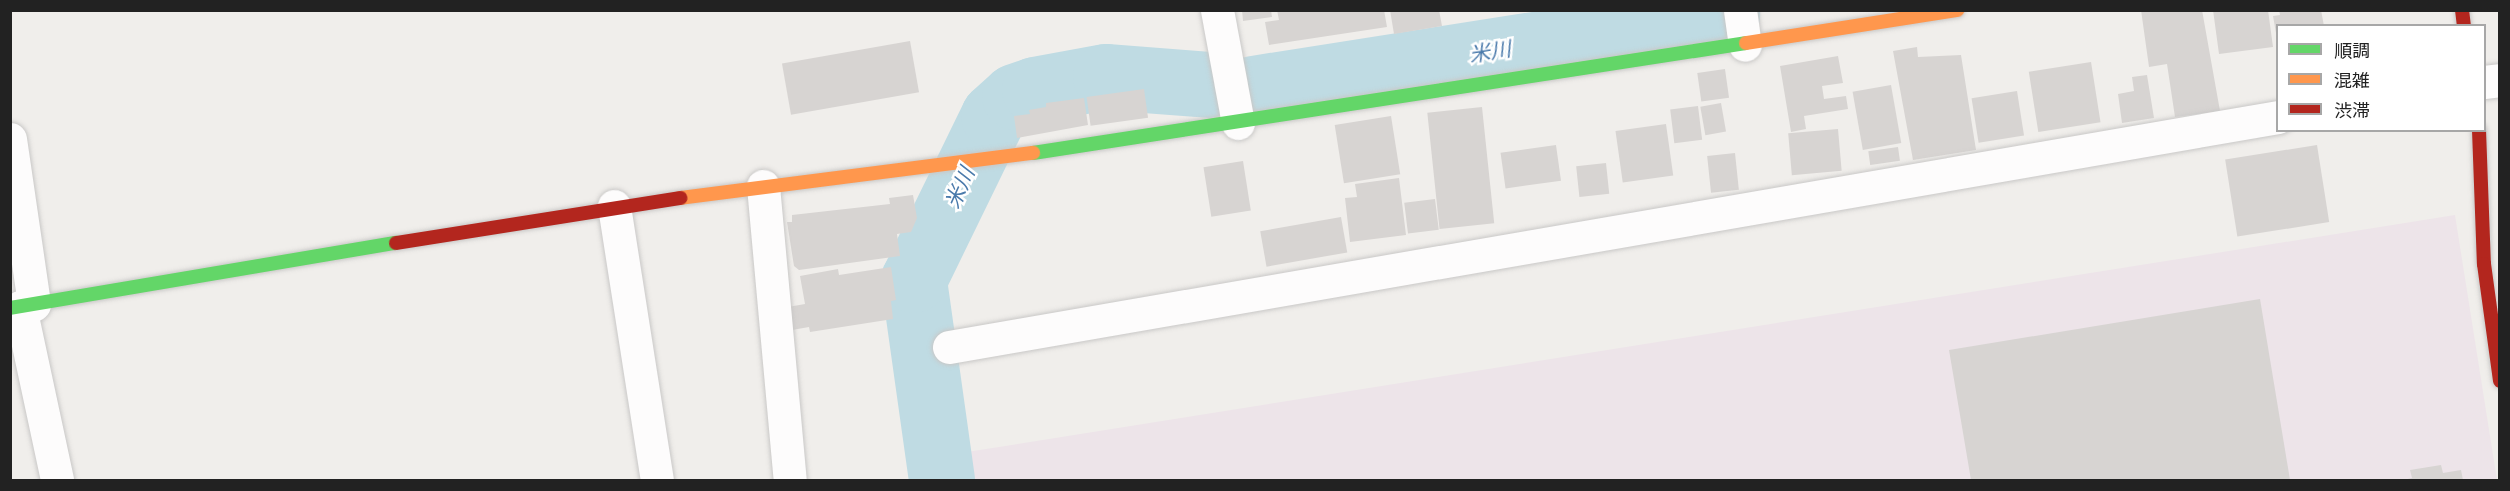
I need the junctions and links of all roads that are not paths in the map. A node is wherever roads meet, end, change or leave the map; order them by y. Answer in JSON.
{"nodes":[{"id":1,"x":1217,"y":10,"type":"edge"},
{"id":2,"x":1740,"y":10,"type":"edge"},
{"id":3,"x":1957,"y":10,"type":"edge"},
{"id":4,"x":1939,"y":12,"type":"edge"},
{"id":5,"x":1745,"y":45,"type":"junction"},
{"id":6,"x":2276,"y":117,"type":"edge"},
{"id":7,"x":1238,"y":123,"type":"junction"},
{"id":8,"x":2479,"y":132,"type":"edge"},
{"id":9,"x":10,"y":139,"type":"edge"},
{"id":10,"x":763,"y":186,"type":"junction"},
{"id":11,"x":614,"y":206,"type":"junction"},
{"id":12,"x":21,"y":306,"type":"edge"},
{"id":13,"x":950,"y":347,"type":"dead end"},
{"id":14,"x":2499,"y":381,"type":"edge"},
{"id":15,"x":57,"y":480,"type":"edge"},
{"id":16,"x":657,"y":480,"type":"edge"},
{"id":17,"x":790,"y":480,"type":"edge"}],
"edges":[{"from":1,"to":7,"type":"street"},
{"from":2,"to":5,"type":"street"},
{"from":3,"to":4,"type":"street"},
{"from":4,"to":5,"type":"street"},
{"from":5,"to":7,"type":"street"},
{"from":6,"to":13,"type":"street"},
{"from":7,"to":10,"type":"street"},
{"from":8,"to":14,"type":"street"},
{"from":9,"to":12,"type":"street"},
{"from":10,"to":11,"type":"street"},
{"from":10,"to":17,"type":"street"},
{"from":11,"to":12,"type":"street"},
{"from":11,"to":16,"type":"street"},
{"from":12,"to":15,"type":"street"}]}
